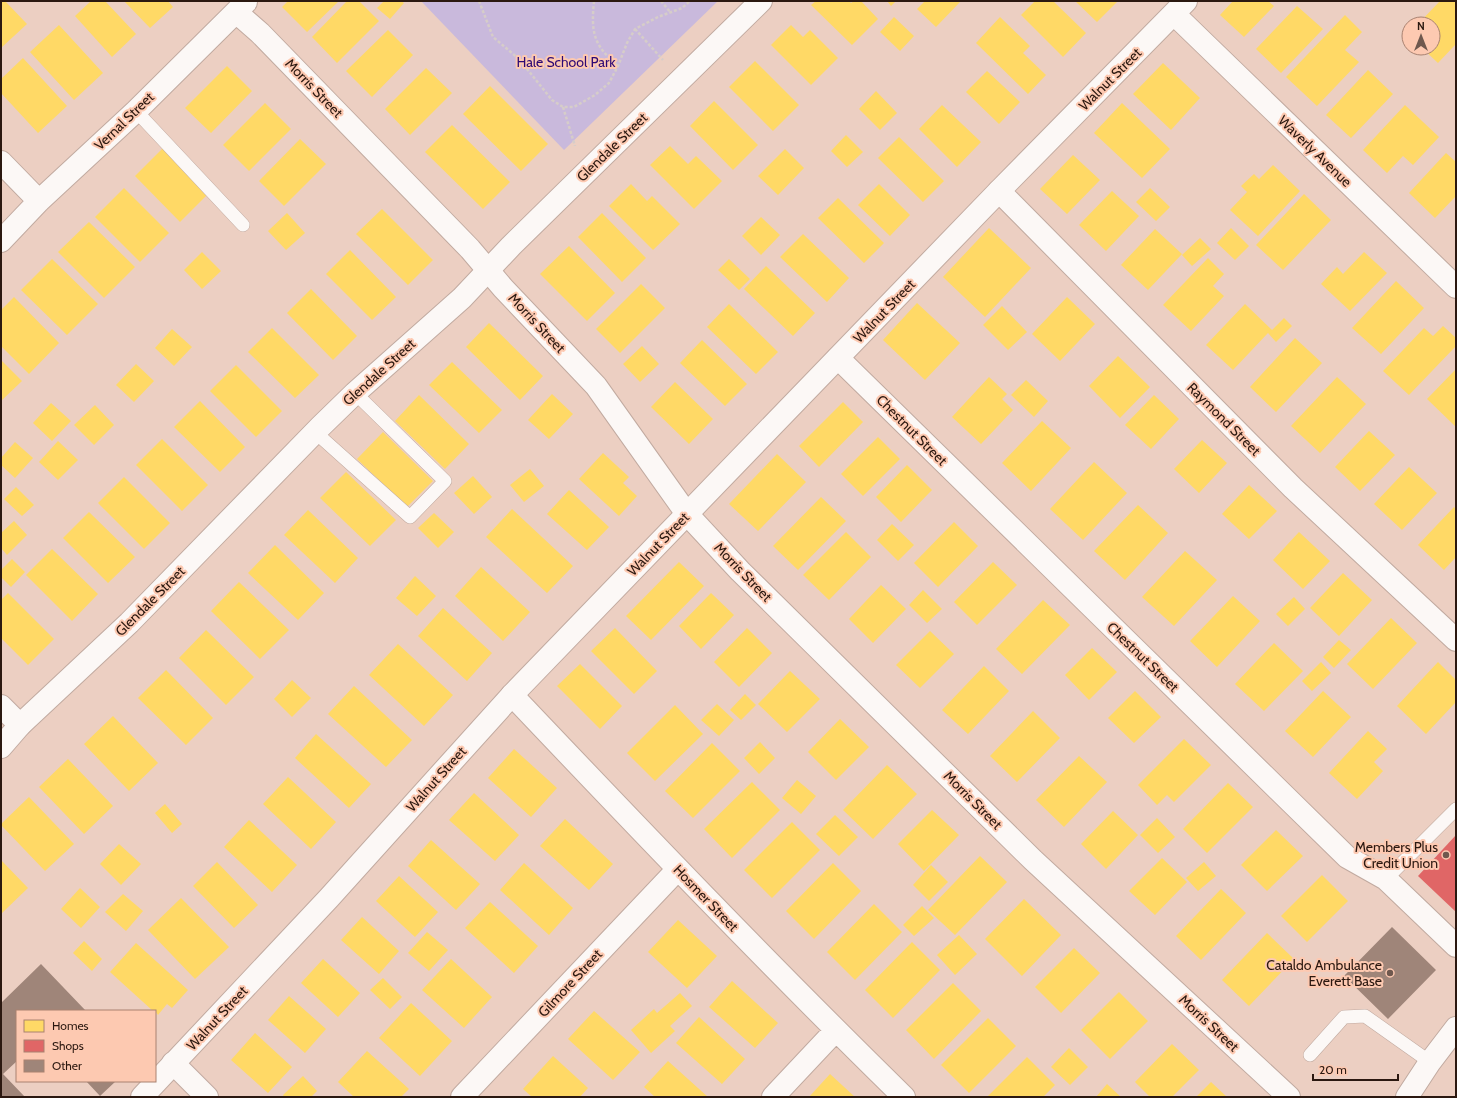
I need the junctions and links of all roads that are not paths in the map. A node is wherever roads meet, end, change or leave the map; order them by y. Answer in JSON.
{"nodes":[{"id":1,"x":761,"y":1,"type":"edge"},
{"id":2,"x":241,"y":6,"type":"edge"},
{"id":3,"x":1180,"y":8,"type":"edge"},
{"id":4,"x":136,"y":111,"type":"junction"},
{"id":5,"x":1,"y":162,"type":"edge"},
{"id":6,"x":999,"y":191,"type":"junction"},
{"id":7,"x":39,"y":202,"type":"junction"},
{"id":8,"x":243,"y":225,"type":"dead end"},
{"id":9,"x":1,"y":240,"type":"edge"},
{"id":10,"x":488,"y":270,"type":"junction"},
{"id":11,"x":1456,"y":287,"type":"edge"},
{"id":12,"x":838,"y":358,"type":"junction"},
{"id":13,"x":355,"y":393,"type":"junction"},
{"id":14,"x":315,"y":432,"type":"junction"},
{"id":15,"x":687,"y":514,"type":"junction"},
{"id":16,"x":1456,"y":640,"type":"edge"},
{"id":17,"x":512,"y":695,"type":"junction"},
{"id":18,"x":1,"y":706,"type":"edge"},
{"id":19,"x":20,"y":726,"type":"junction"},
{"id":20,"x":1,"y":747,"type":"edge"},
{"id":21,"x":1456,"y":809,"type":"edge"},
{"id":22,"x":678,"y":870,"type":"junction"},
{"id":23,"x":1386,"y":879,"type":"junction"},
{"id":24,"x":1456,"y":946,"type":"edge"},
{"id":25,"x":1456,"y":1028,"type":"edge"},
{"id":26,"x":836,"y":1030,"type":"junction"},
{"id":27,"x":1310,"y":1056,"type":"dead end"},
{"id":28,"x":1430,"y":1062,"type":"junction"},
{"id":29,"x":173,"y":1064,"type":"junction"},
{"id":30,"x":142,"y":1097,"type":"edge"},
{"id":31,"x":207,"y":1097,"type":"edge"},
{"id":32,"x":462,"y":1097,"type":"edge"},
{"id":33,"x":773,"y":1097,"type":"edge"},
{"id":34,"x":904,"y":1097,"type":"edge"},
{"id":35,"x":1289,"y":1097,"type":"edge"},
{"id":36,"x":1407,"y":1097,"type":"edge"}],
"edges":[{"from":1,"to":10,"type":"street","name":"Glendale Street"},
{"from":2,"to":4,"type":"street","name":"Vernal Street"},
{"from":2,"to":10,"type":"street","name":"Morris Street"},
{"from":3,"to":6,"type":"street","name":"Walnut Street"},
{"from":3,"to":11,"type":"street","name":"Waverly Avenue"},
{"from":4,"to":7,"type":"street","name":"Vernal Street"},
{"from":4,"to":8,"type":"lane"},
{"from":5,"to":7,"type":"street"},
{"from":6,"to":12,"type":"street","name":"Walnut Street"},
{"from":6,"to":16,"type":"street","name":"Raymond Street"},
{"from":7,"to":9,"type":"street","name":"Vernal Street"},
{"from":10,"to":13,"type":"street","name":"Glendale Street"},
{"from":10,"to":15,"type":"street","name":"Morris Street"},
{"from":12,"to":15,"type":"street","name":"Walnut Street"},
{"from":12,"to":23,"type":"street","name":"Chestnut Street"},
{"from":13,"to":14,"type":"street","name":"Glendale Street"},
{"from":13,"to":14,"type":"lane"},
{"from":14,"to":19,"type":"street","name":"Glendale Street"},
{"from":15,"to":17,"type":"street","name":"Walnut Street"},
{"from":15,"to":35,"type":"street","name":"Morris Street"},
{"from":17,"to":22,"type":"street","name":"Hosmer Street"},
{"from":17,"to":29,"type":"street","name":"Walnut Street"},
{"from":18,"to":19,"type":"street"},
{"from":19,"to":20,"type":"street","name":"Glendale Street"},
{"from":21,"to":23,"type":"lane"},
{"from":22,"to":26,"type":"street","name":"Hosmer Street"},
{"from":22,"to":32,"type":"street","name":"Gilmore Street"},
{"from":23,"to":24,"type":"street","name":"Chestnut Street"},
{"from":25,"to":28,"type":"street"},
{"from":26,"to":33,"type":"street"},
{"from":26,"to":34,"type":"street","name":"Hosmer Street"},
{"from":27,"to":28,"type":"lane"},
{"from":28,"to":36,"type":"street"},
{"from":29,"to":30,"type":"street","name":"Walnut Street"},
{"from":29,"to":31,"type":"street"}]}
